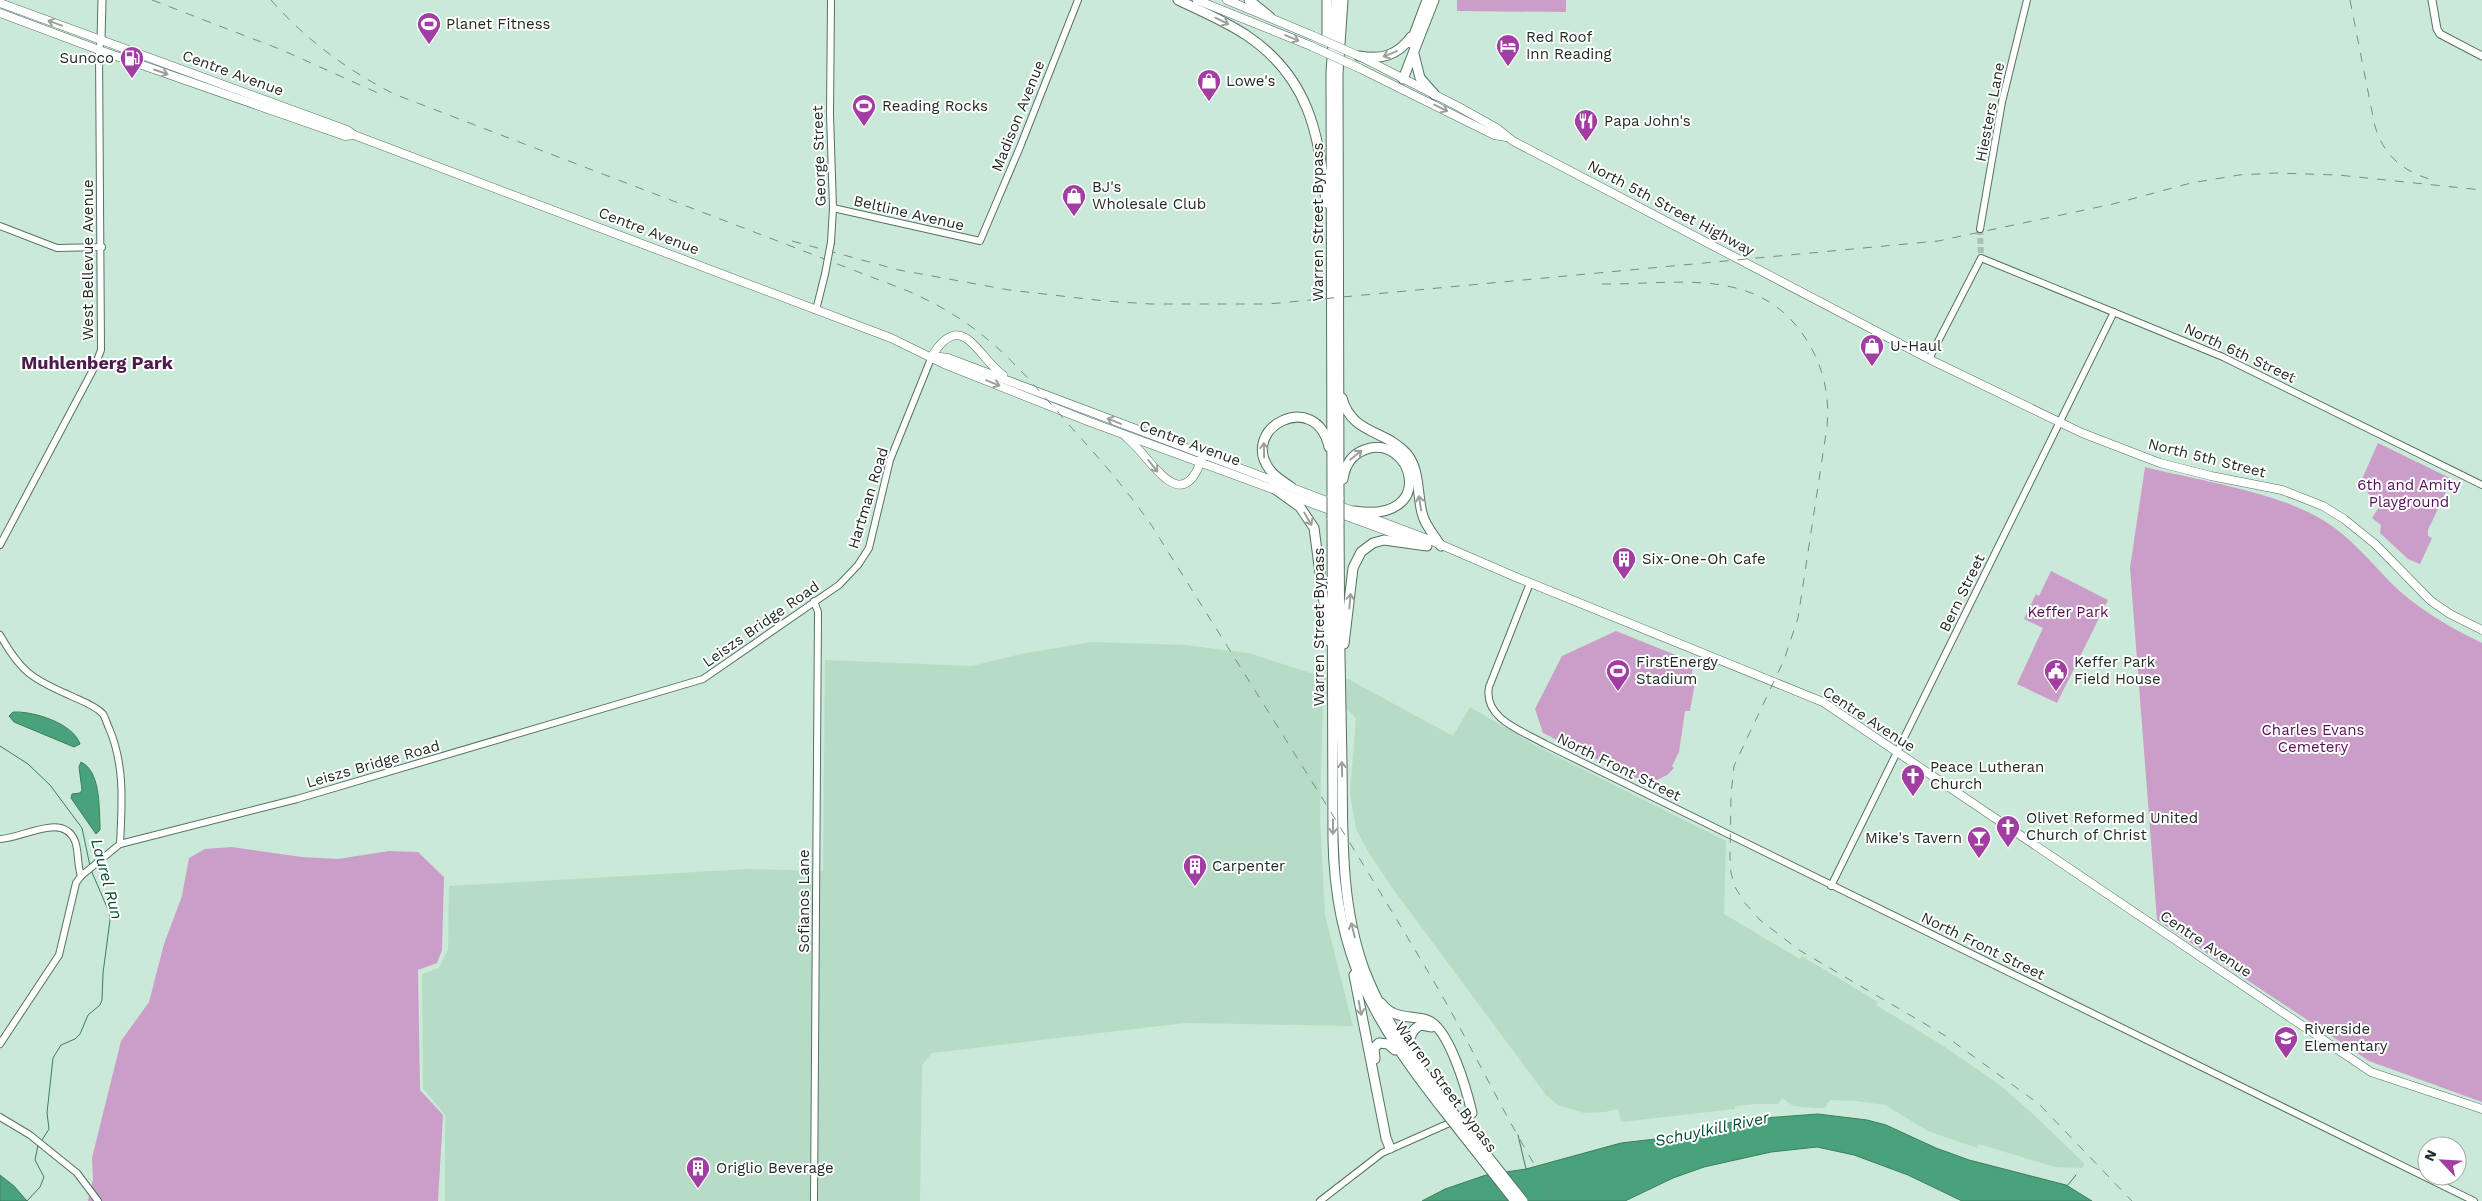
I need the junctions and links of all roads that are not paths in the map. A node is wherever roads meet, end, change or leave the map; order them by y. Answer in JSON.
{"nodes":[{"id":1,"x":830,"y":0,"type":"edge"},
{"id":2,"x":1078,"y":0,"type":"edge"},
{"id":3,"x":1178,"y":0,"type":"edge"},
{"id":4,"x":1197,"y":0,"type":"edge"},
{"id":5,"x":1227,"y":0,"type":"edge"},
{"id":6,"x":1248,"y":0,"type":"edge"},
{"id":7,"x":1327,"y":0,"type":"edge"},
{"id":8,"x":1336,"y":0,"type":"edge"},
{"id":9,"x":1343,"y":0,"type":"edge"},
{"id":10,"x":1427,"y":0,"type":"edge"},
{"id":11,"x":1434,"y":0,"type":"edge"},
{"id":12,"x":2027,"y":0,"type":"edge"},
{"id":13,"x":2432,"y":0,"type":"edge"},
{"id":14,"x":102,"y":1,"type":"edge"},
{"id":15,"x":0,"y":3,"type":"edge"},
{"id":16,"x":1214,"y":3,"type":"edge"},
{"id":17,"x":0,"y":13,"type":"edge"},
{"id":18,"x":1270,"y":17,"type":"junction"},
{"id":19,"x":1414,"y":33,"type":"junction"},
{"id":20,"x":101,"y":40,"type":"junction"},
{"id":21,"x":1415,"y":49,"type":"junction"},
{"id":22,"x":99,"y":50,"type":"junction"},
{"id":23,"x":1359,"y":56,"type":"junction"},
{"id":24,"x":2482,"y":56,"type":"edge"},
{"id":25,"x":1331,"y":74,"type":"junction"},
{"id":26,"x":1401,"y":77,"type":"junction"},
{"id":27,"x":1398,"y":86,"type":"junction"},
{"id":28,"x":1435,"y":94,"type":"junction"},
{"id":29,"x":354,"y":135,"type":"junction"},
{"id":30,"x":1506,"y":138,"type":"junction"},
{"id":31,"x":833,"y":208,"type":"junction"},
{"id":32,"x":0,"y":226,"type":"edge"},
{"id":33,"x":1980,"y":230,"type":"tunnel mouth"},
{"id":34,"x":980,"y":242,"type":"joint"},
{"id":35,"x":102,"y":247,"type":"junction"},
{"id":36,"x":1332,"y":261,"type":"junction"},
{"id":37,"x":1824,"y":304,"type":"joint"},
{"id":38,"x":816,"y":310,"type":"junction"},
{"id":39,"x":2114,"y":312,"type":"junction"},
{"id":40,"x":932,"y":356,"type":"junction"},
{"id":41,"x":1929,"y":359,"type":"junction"},
{"id":42,"x":1015,"y":383,"type":"junction"},
{"id":43,"x":1339,"y":388,"type":"junction"},
{"id":44,"x":2060,"y":422,"type":"junction"},
{"id":45,"x":1118,"y":432,"type":"junction"},
{"id":46,"x":1202,"y":458,"type":"junction"},
{"id":47,"x":1332,"y":461,"type":"junction"},
{"id":48,"x":2482,"y":485,"type":"edge"},
{"id":49,"x":1272,"y":487,"type":"junction"},
{"id":50,"x":1291,"y":487,"type":"junction"},
{"id":51,"x":1336,"y":498,"type":"junction"},
{"id":52,"x":1354,"y":511,"type":"junction"},
{"id":53,"x":0,"y":545,"type":"edge"},
{"id":54,"x":1428,"y":546,"type":"junction"},
{"id":55,"x":1441,"y":546,"type":"junction"},
{"id":56,"x":1530,"y":583,"type":"junction"},
{"id":57,"x":839,"y":584,"type":"joint"},
{"id":58,"x":814,"y":601,"type":"junction"},
{"id":59,"x":2482,"y":630,"type":"edge"},
{"id":60,"x":0,"y":635,"type":"edge"},
{"id":61,"x":1337,"y":665,"type":"junction"},
{"id":62,"x":1337,"y":710,"type":"junction"},
{"id":63,"x":1897,"y":752,"type":"junction"},
{"id":64,"x":0,"y":839,"type":"edge"},
{"id":65,"x":120,"y":844,"type":"junction"},
{"id":66,"x":81,"y":876,"type":"junction"},
{"id":67,"x":1831,"y":886,"type":"junction"},
{"id":68,"x":1347,"y":943,"type":"junction"},
{"id":69,"x":1374,"y":993,"type":"junction"},
{"id":70,"x":0,"y":1044,"type":"edge"},
{"id":71,"x":1404,"y":1059,"type":"junction"},
{"id":72,"x":1418,"y":1066,"type":"junction"},
{"id":73,"x":2482,"y":1109,"type":"edge"},
{"id":74,"x":1448,"y":1111,"type":"junction"},
{"id":75,"x":1472,"y":1113,"type":"junction"},
{"id":76,"x":0,"y":1118,"type":"edge"},
{"id":77,"x":1390,"y":1148,"type":"junction"},
{"id":78,"x":98,"y":1201,"type":"edge"},
{"id":79,"x":814,"y":1201,"type":"edge"},
{"id":80,"x":1320,"y":1201,"type":"edge"},
{"id":81,"x":1515,"y":1201,"type":"edge"},
{"id":82,"x":1523,"y":1201,"type":"edge"},
{"id":83,"x":2474,"y":1201,"type":"edge"}],
"edges":[{"from":1,"to":31,"type":"street","name":"George Street"},
{"from":2,"to":34,"type":"street","name":"Madison Avenue"},
{"from":3,"to":36,"type":"highway","one_way":true},
{"from":4,"to":16,"type":"main road","name":"North 5th Street Highway"},
{"from":5,"to":18,"type":"main road","name":"North 5th Street Highway"},
{"from":6,"to":18,"type":"highway"},
{"from":7,"to":25,"type":"highway"},
{"from":8,"to":25,"type":"highway","name":"Warren Street Bypass"},
{"from":9,"to":43,"type":"highway","name":"Warren Street Bypass"},
{"from":10,"to":19,"type":"highway"},
{"from":11,"to":21,"type":"highway"},
{"from":12,"to":33,"type":"street","name":"Hiesters Lane"},
{"from":13,"to":24,"type":"main road"},
{"from":14,"to":20,"type":"main road"},
{"from":20,"to":15,"type":"main road","name":"Centre Avenue","one_way":true},
{"from":16,"to":27,"type":"main road","name":"North 5th Street Highway","one_way":true,"bridge":true},
{"from":17,"to":22,"type":"main road","name":"Centre Avenue"},
{"from":18,"to":23,"type":"main road","name":"North 5th Street Highway","bridge":true},
{"from":19,"to":23,"type":"highway","one_way":true},
{"from":19,"to":26,"type":"highway"},
{"from":20,"to":22,"type":"street","name":"West Bellevue Avenue"},
{"from":20,"to":29,"type":"main road","name":"Centre Avenue"},
{"from":21,"to":26,"type":"highway"},
{"from":21,"to":28,"type":"highway"},
{"from":22,"to":29,"type":"main road","name":"Centre Avenue","one_way":true},
{"from":22,"to":35,"type":"street","name":"West Bellevue Avenue"},
{"from":23,"to":26,"type":"main road","name":"North 5th Street Highway"},
{"from":25,"to":36,"type":"highway","name":"Warren Street Bypass"},
{"from":26,"to":27,"type":"main road"},
{"from":26,"to":28,"type":"main road","name":"North 5th Street Highway"},
{"from":27,"to":30,"type":"main road","name":"North 5th Street Highway","one_way":true},
{"from":28,"to":30,"type":"main road","name":"North 5th Street Highway"},
{"from":29,"to":38,"type":"main road","name":"Centre Avenue"},
{"from":30,"to":37,"type":"main road","name":"North 5th Street Highway"},
{"from":31,"to":34,"type":"street","name":"Beltline Avenue"},
{"from":31,"to":38,"type":"street","name":"George Street","bridge":true},
{"from":32,"to":35,"type":"street"},
{"from":35,"to":53,"type":"street","name":"West Bellevue Avenue"},
{"from":36,"to":47,"type":"highway","name":"Warren Street Bypass"},
{"from":37,"to":41,"type":"main road","name":"North 5th Street"},
{"from":38,"to":40,"type":"main road","name":"Centre Avenue"},
{"from":39,"to":41,"type":"street","name":"North 6th Street"},
{"from":39,"to":44,"type":"street","name":"Bern Street"},
{"from":39,"to":48,"type":"street","name":"North 6th Street"},
{"from":40,"to":42,"type":"main road","name":"Centre Avenue"},
{"from":40,"to":42,"type":"main road"},
{"from":40,"to":45,"type":"main road","name":"Centre Avenue","one_way":true},
{"from":40,"to":57,"type":"street","name":"Hartman Road"},
{"from":41,"to":44,"type":"main road","name":"North 5th Street"},
{"from":46,"to":42,"type":"main road","name":"Centre Avenue","one_way":true},
{"from":43,"to":51,"type":"highway","name":"Warren Street Bypass"},
{"from":55,"to":43,"type":"highway","one_way":true},
{"from":44,"to":59,"type":"main road","name":"North 5th Street"},
{"from":44,"to":63,"type":"street","name":"Bern Street"},
{"from":45,"to":46,"type":"main road","name":"Centre Avenue"},
{"from":45,"to":46,"type":"main road","one_way":true},
{"from":46,"to":49,"type":"main road","name":"Centre Avenue"},
{"from":46,"to":50,"type":"main road","name":"Centre Avenue"},
{"from":50,"to":47,"type":"highway","one_way":true},
{"from":47,"to":51,"type":"highway","name":"Warren Street Bypass"},
{"from":49,"to":54,"type":"main road","name":"Centre Avenue"},
{"from":49,"to":61,"type":"highway","one_way":true},
{"from":50,"to":52,"type":"main road","name":"Centre Avenue"},
{"from":51,"to":52,"type":"highway","one_way":true},
{"from":51,"to":61,"type":"highway","name":"Warren Street Bypass","bridge":true},
{"from":52,"to":55,"type":"main road","name":"Centre Avenue"},
{"from":54,"to":55,"type":"main road","name":"Centre Avenue"},
{"from":61,"to":54,"type":"highway","one_way":true},
{"from":55,"to":56,"type":"main road","name":"Centre Avenue"},
{"from":56,"to":63,"type":"main road","name":"Centre Avenue"},
{"from":56,"to":67,"type":"street","name":"North Front Street"},
{"from":57,"to":58,"type":"street","name":"Leiszs Bridge Road"},
{"from":58,"to":65,"type":"street","name":"Leiszs Bridge Road"},
{"from":58,"to":79,"type":"street","name":"Sofianos Lane"},
{"from":60,"to":65,"type":"street"},
{"from":61,"to":62,"type":"highway","name":"Warren Street Bypass"},
{"from":62,"to":68,"type":"highway","name":"Warren Street Bypass","one_way":true},
{"from":69,"to":62,"type":"highway","name":"Warren Street Bypass","one_way":true},
{"from":63,"to":67,"type":"street","name":"Bern Street"},
{"from":63,"to":73,"type":"main road","name":"Centre Avenue"},
{"from":64,"to":66,"type":"street"},
{"from":65,"to":66,"type":"street","name":"Leiszs Bridge Road"},
{"from":66,"to":70,"type":"street","name":"Leiszs Bridge Road"},
{"from":67,"to":83,"type":"street","name":"North Front Street"},
{"from":68,"to":71,"type":"highway","name":"Warren Street Bypass"},
{"from":68,"to":77,"type":"highway","one_way":true},
{"from":69,"to":72,"type":"highway","name":"Warren Street Bypass"},
{"from":69,"to":75,"type":"highway"},
{"from":71,"to":74,"type":"highway","name":"Warren Street Bypass"},
{"from":71,"to":77,"type":"highway"},
{"from":72,"to":74,"type":"highway","name":"Warren Street Bypass"},
{"from":72,"to":75,"type":"highway"},
{"from":74,"to":81,"type":"highway","name":"Warren Street Bypass","bridge":true},
{"from":74,"to":82,"type":"highway","name":"Warren Street Bypass","bridge":true},
{"from":75,"to":77,"type":"street"},
{"from":76,"to":78,"type":"street"},
{"from":77,"to":80,"type":"street"}]}
